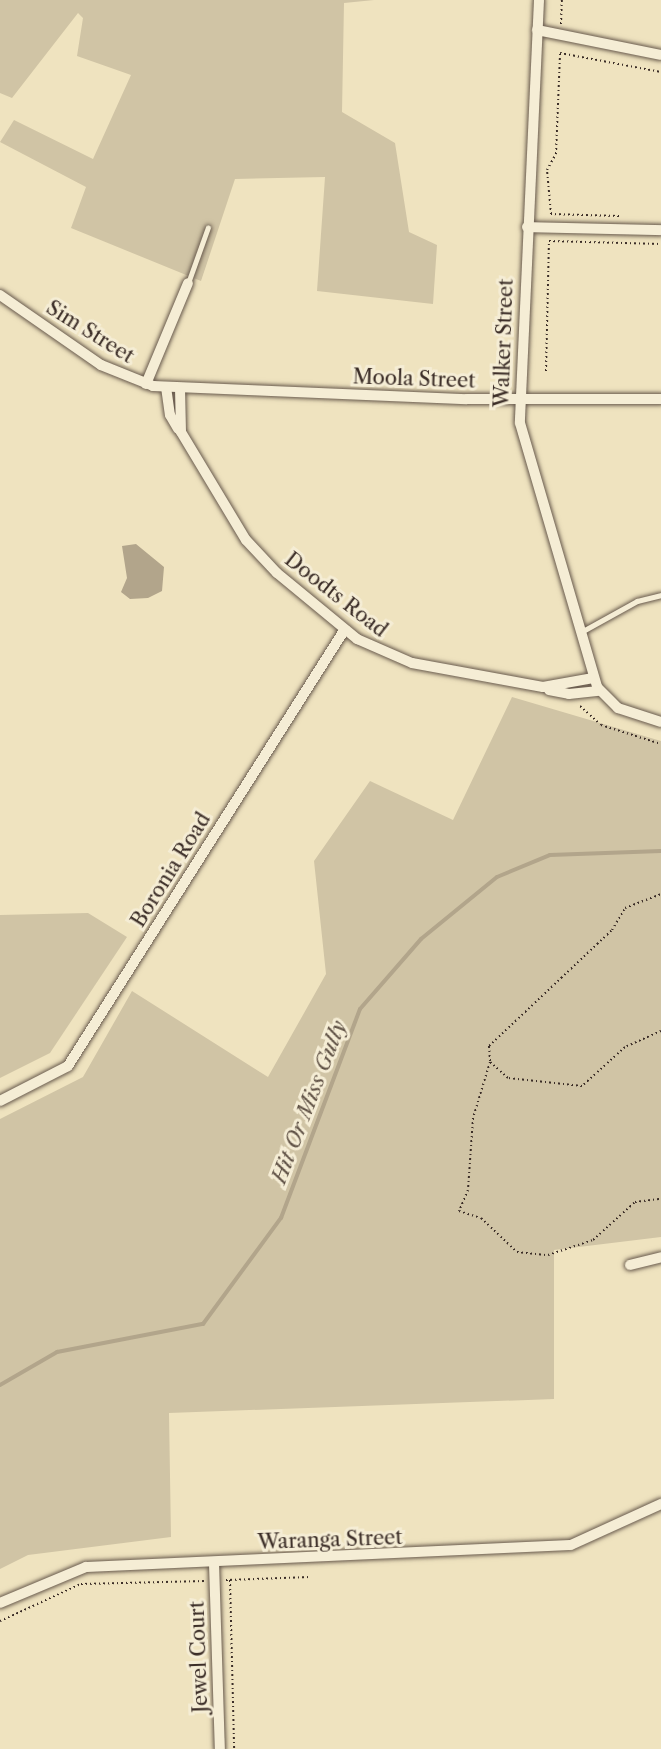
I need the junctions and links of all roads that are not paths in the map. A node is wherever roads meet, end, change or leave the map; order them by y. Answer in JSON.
{"nodes":[{"id":1,"x":539,"y":0,"type":"edge"},
{"id":2,"x":537,"y":30,"type":"junction"},
{"id":3,"x":661,"y":55,"type":"edge"},
{"id":4,"x":208,"y":226,"type":"dead end"},
{"id":5,"x":527,"y":227,"type":"junction"},
{"id":6,"x":661,"y":230,"type":"edge"},
{"id":7,"x":188,"y":283,"type":"joint"},
{"id":8,"x":0,"y":295,"type":"edge"},
{"id":9,"x":146,"y":384,"type":"junction"},
{"id":10,"x":166,"y":387,"type":"junction"},
{"id":11,"x":180,"y":388,"type":"junction"},
{"id":12,"x":517,"y":396,"type":"junction"},
{"id":13,"x":661,"y":399,"type":"edge"},
{"id":14,"x":183,"y":435,"type":"junction"},
{"id":15,"x":661,"y":595,"type":"edge"},
{"id":16,"x":345,"y":629,"type":"junction"},
{"id":17,"x":580,"y":633,"type":"junction"},
{"id":18,"x":593,"y":678,"type":"junction"},
{"id":19,"x":535,"y":685,"type":"junction"},
{"id":20,"x":599,"y":691,"type":"junction"},
{"id":21,"x":661,"y":722,"type":"edge"},
{"id":22,"x":0,"y":1101,"type":"edge"},
{"id":23,"x":661,"y":1257,"type":"edge"},
{"id":24,"x":630,"y":1266,"type":"dead end"},
{"id":25,"x":661,"y":1504,"type":"edge"},
{"id":26,"x":214,"y":1563,"type":"junction"},
{"id":27,"x":0,"y":1603,"type":"edge"},
{"id":28,"x":220,"y":1749,"type":"edge"}],
"edges":[{"from":1,"to":2,"type":"street","name":"Walker Street"},
{"from":2,"to":3,"type":"street"},
{"from":2,"to":5,"type":"street","name":"Walker Street"},
{"from":4,"to":7,"type":"lane"},
{"from":5,"to":6,"type":"street"},
{"from":5,"to":12,"type":"street","name":"Walker Street"},
{"from":7,"to":9,"type":"street"},
{"from":8,"to":9,"type":"street","name":"Sim Street"},
{"from":9,"to":10,"type":"street","name":"Sim Street"},
{"from":10,"to":11,"type":"street","name":"Moola Street"},
{"from":10,"to":14,"type":"street","name":"Doodts Road"},
{"from":11,"to":12,"type":"street","name":"Moola Street"},
{"from":11,"to":14,"type":"street","name":"Doodts Road"},
{"from":12,"to":13,"type":"street","name":"Moola Street"},
{"from":12,"to":17,"type":"street","name":"Walker Street"},
{"from":14,"to":16,"type":"street","name":"Doodts Road"},
{"from":15,"to":17,"type":"lane"},
{"from":16,"to":19,"type":"street","name":"Doodts Road"},
{"from":16,"to":22,"type":"street","name":"Boronia Road"},
{"from":17,"to":18,"type":"street","name":"Walker Street"},
{"from":18,"to":19,"type":"street","name":"Doodts Road"},
{"from":18,"to":20,"type":"street"},
{"from":19,"to":20,"type":"street","name":"Doodts Road"},
{"from":20,"to":21,"type":"street"},
{"from":23,"to":24,"type":"street"},
{"from":25,"to":26,"type":"street","name":"Waranga Street"},
{"from":26,"to":27,"type":"street","name":"Waranga Street"},
{"from":26,"to":28,"type":"street","name":"Jewel Court"}]}
